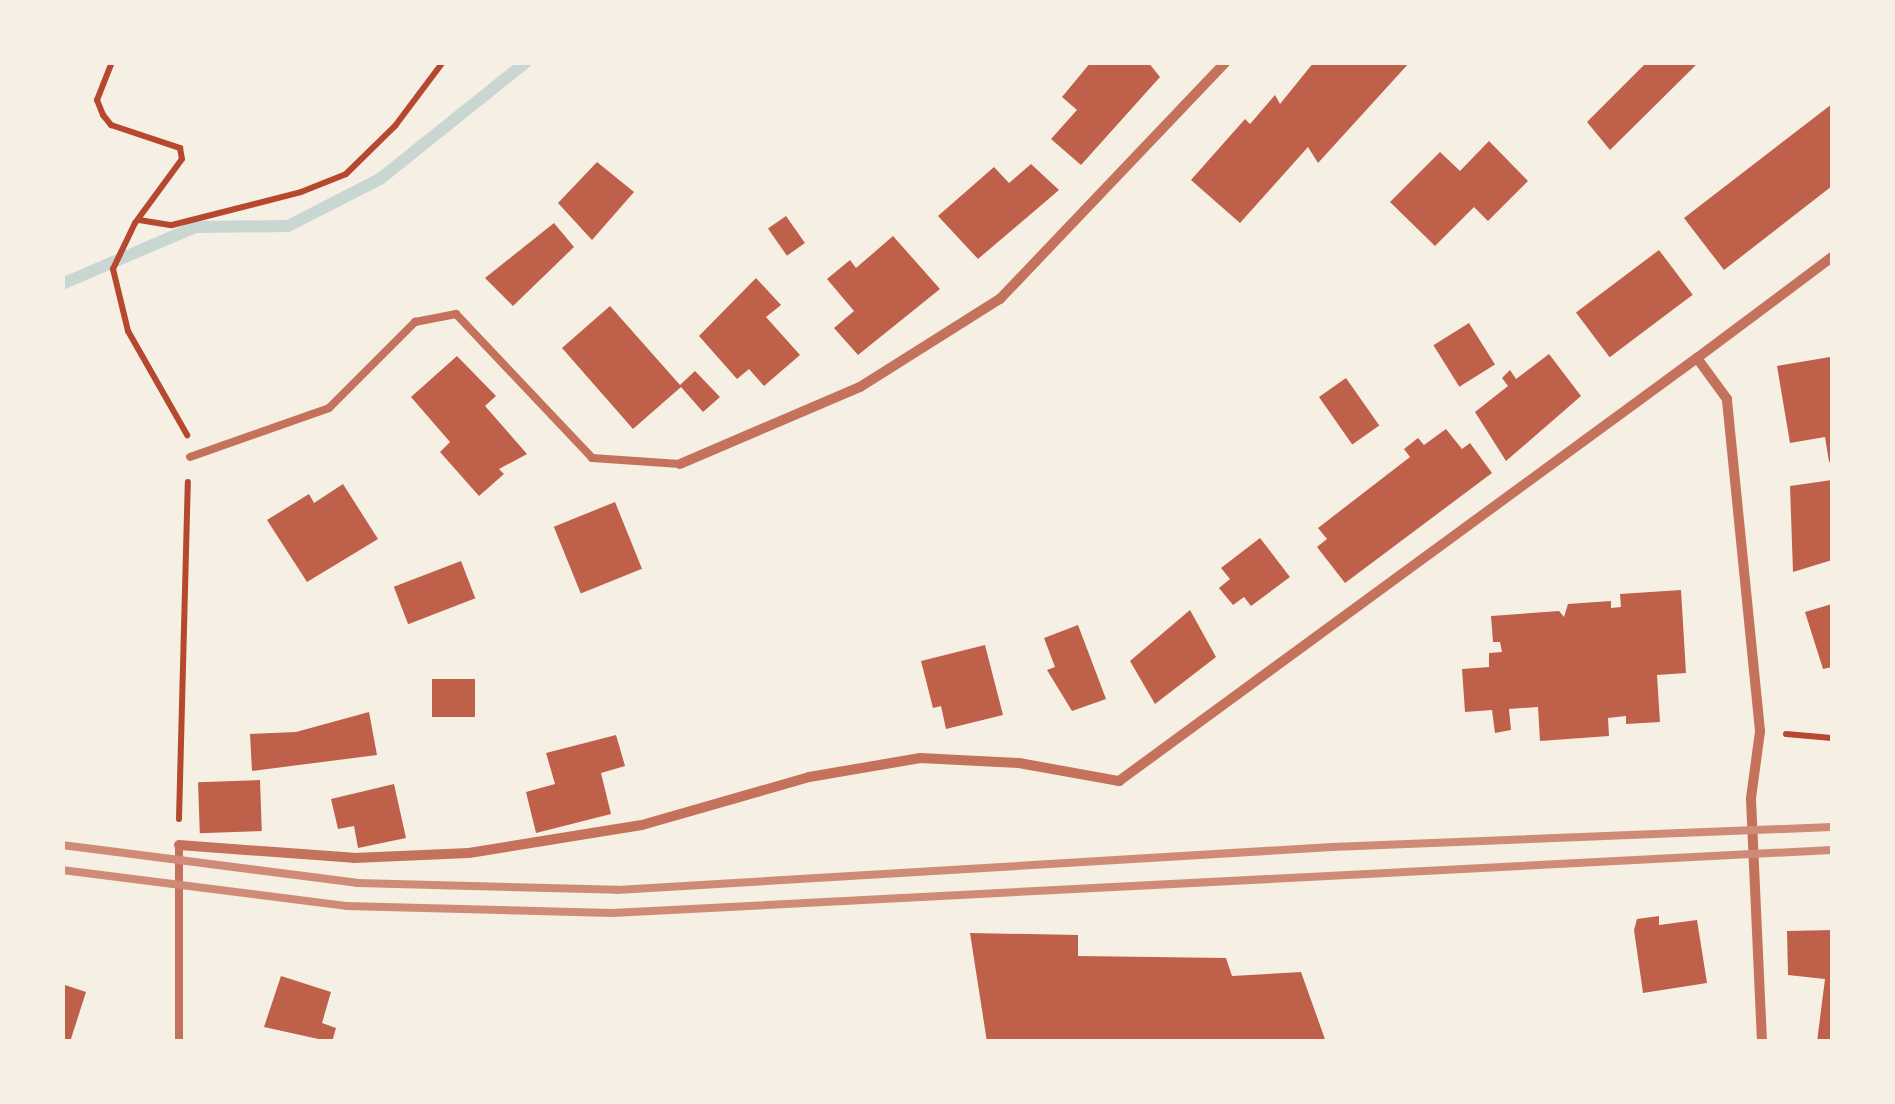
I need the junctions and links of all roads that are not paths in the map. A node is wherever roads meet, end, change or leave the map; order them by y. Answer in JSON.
{"nodes":[{"id":1,"x":1226,"y":62,"type":"edge"},
{"id":2,"x":1832,"y":257,"type":"edge"},
{"id":3,"x":1697,"y":358,"type":"junction"},
{"id":4,"x":190,"y":457,"type":"road end"},
{"id":5,"x":680,"y":464,"type":"joint"},
{"id":6,"x":179,"y":845,"type":"joint"},
{"id":7,"x":179,"y":1042,"type":"edge"},
{"id":8,"x":1762,"y":1042,"type":"edge"}],
"edges":[{"from":1,"to":5,"type":"street"},
{"from":2,"to":3,"type":"street"},
{"from":3,"to":6,"type":"street"},
{"from":3,"to":8,"type":"street"},
{"from":4,"to":5,"type":"lane"},
{"from":6,"to":7,"type":"lane"}]}
